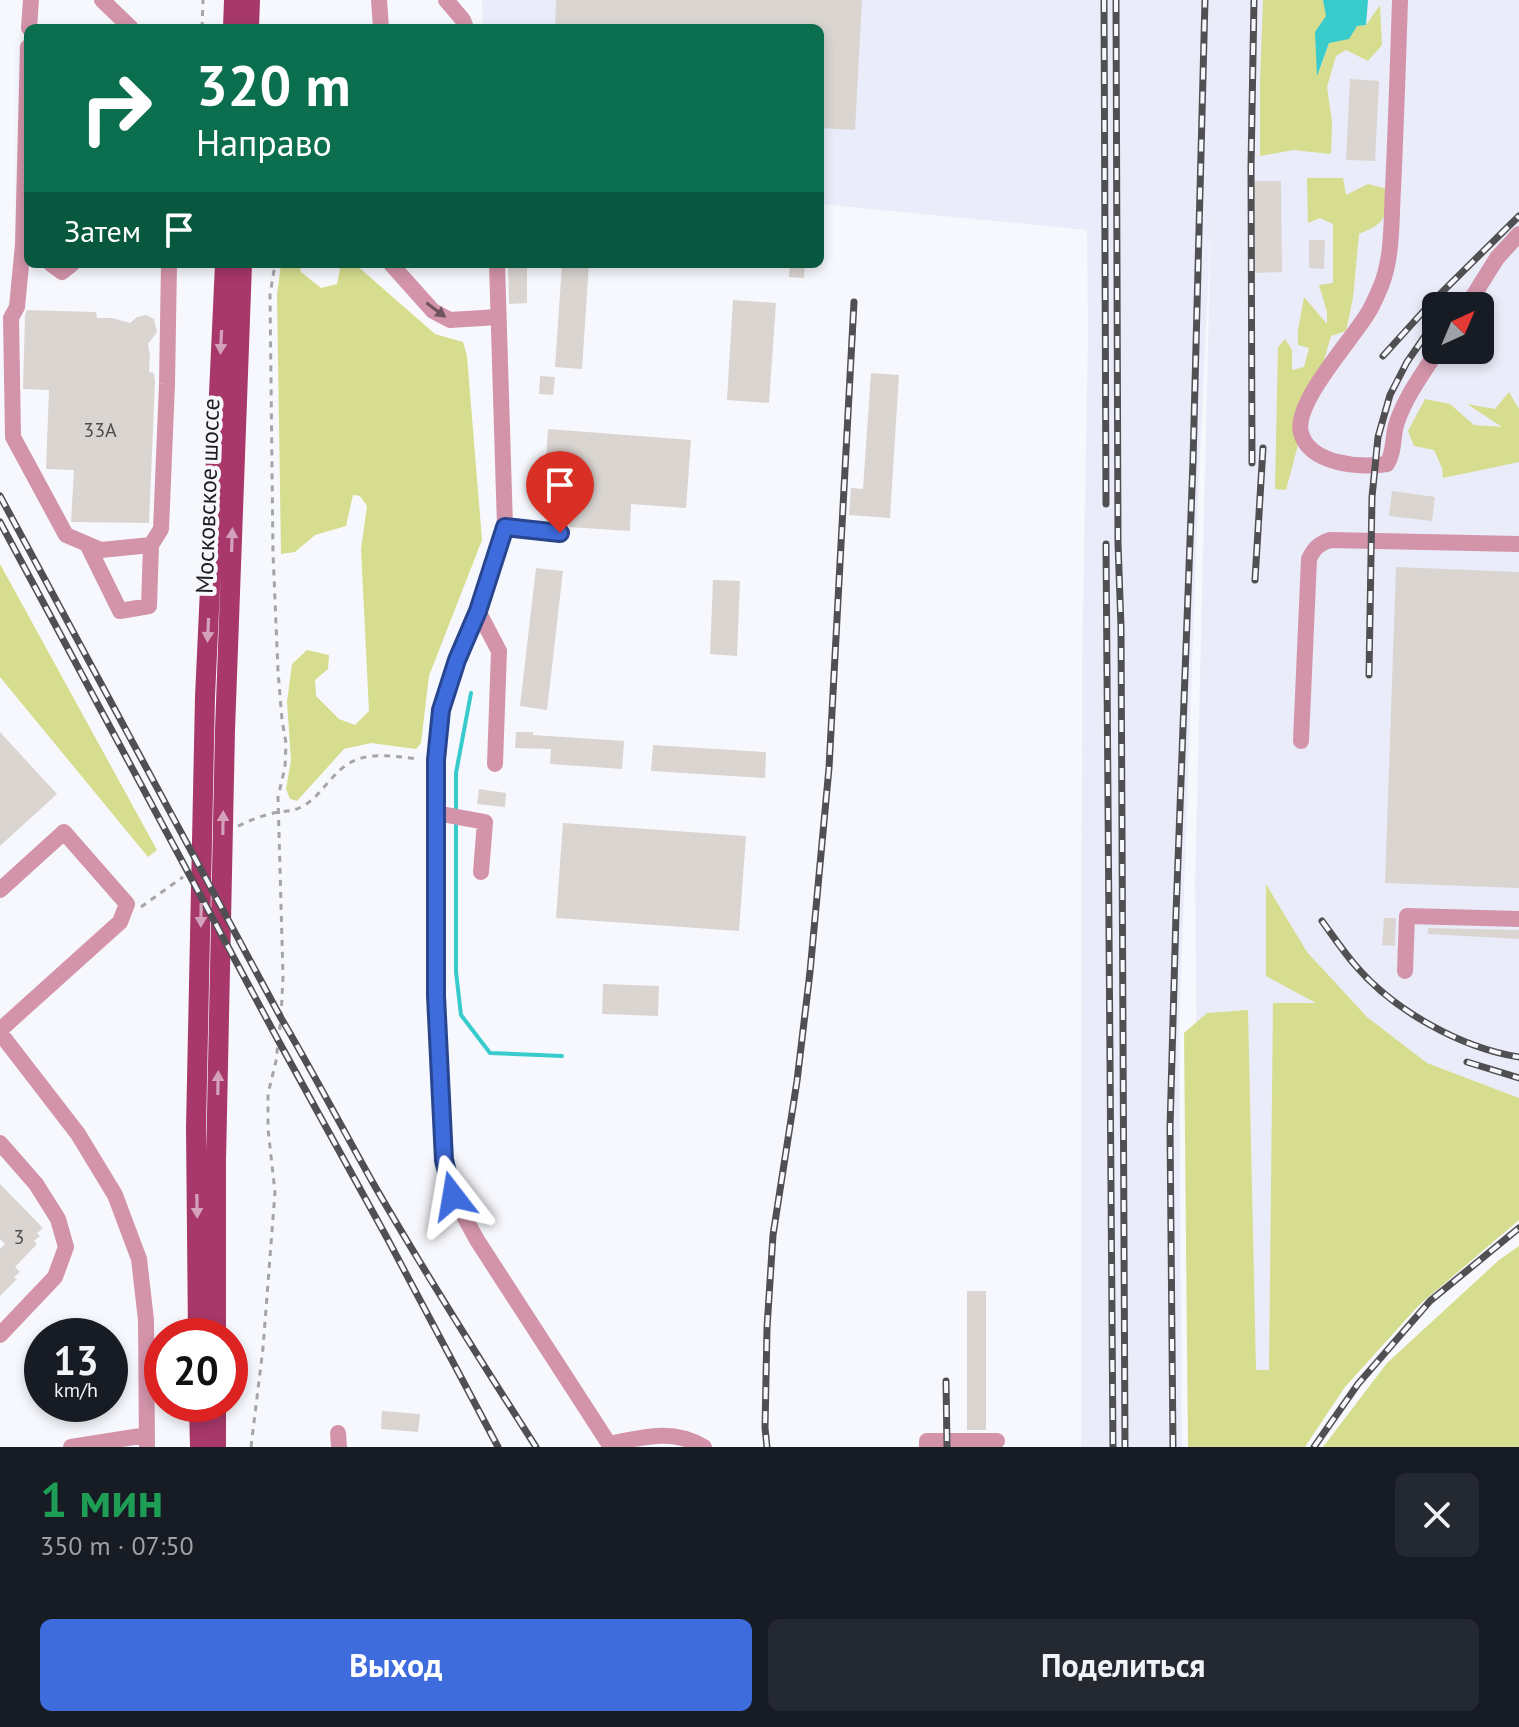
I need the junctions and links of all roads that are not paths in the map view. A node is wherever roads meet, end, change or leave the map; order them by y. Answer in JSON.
{"nodes":[{"id":1,"x":31,"y":0,"type":"edge"},
{"id":2,"x":102,"y":0,"type":"edge"},
{"id":3,"x":234,"y":0,"type":"edge"},
{"id":4,"x":250,"y":0,"type":"edge"},
{"id":5,"x":379,"y":0,"type":"edge"},
{"id":6,"x":446,"y":0,"type":"edge"},
{"id":7,"x":1400,"y":0,"type":"edge"},
{"id":8,"x":29,"y":24,"type":"edge"},
{"id":9,"x":127,"y":24,"type":"edge"},
{"id":10,"x":233,"y":24,"type":"edge"},
{"id":11,"x":249,"y":24,"type":"edge"},
{"id":12,"x":381,"y":24,"type":"edge"},
{"id":13,"x":464,"y":24,"type":"edge"},
{"id":14,"x":1519,"y":234,"type":"edge"},
{"id":15,"x":24,"y":260,"type":"edge"},
{"id":16,"x":169,"y":268,"type":"edge"},
{"id":17,"x":225,"y":268,"type":"edge"},
{"id":18,"x":242,"y":268,"type":"edge"},
{"id":19,"x":395,"y":268,"type":"edge"},
{"id":20,"x":497,"y":268,"type":"edge"},
{"id":21,"x":1476,"y":292,"type":"edge"},
{"id":22,"x":498,"y":317,"type":"junction"},
{"id":23,"x":1429,"y":364,"type":"edge"},
{"id":24,"x":505,"y":527,"type":"junction"},
{"id":25,"x":560,"y":533,"type":"dead end"},
{"id":26,"x":87,"y":544,"type":"junction"},
{"id":27,"x":1519,"y":544,"type":"edge"},
{"id":28,"x":151,"y":545,"type":"junction"},
{"id":29,"x":478,"y":611,"type":"junction"},
{"id":30,"x":1301,"y":741,"type":"dead end"},
{"id":31,"x":495,"y":764,"type":"dead end"},
{"id":32,"x":436,"y":813,"type":"junction"},
{"id":33,"x":481,"y":872,"type":"dead end"},
{"id":34,"x":0,"y":890,"type":"edge"},
{"id":35,"x":1519,"y":919,"type":"edge"},
{"id":36,"x":1405,"y":971,"type":"dead end"},
{"id":37,"x":0,"y":1032,"type":"edge"},
{"id":38,"x":0,"y":1143,"type":"edge"},
{"id":39,"x":198,"y":1318,"type":"edge"},
{"id":40,"x":216,"y":1318,"type":"edge"},
{"id":41,"x":0,"y":1335,"type":"edge"},
{"id":42,"x":199,"y":1422,"type":"edge"},
{"id":43,"x":216,"y":1422,"type":"edge"},
{"id":44,"x":147,"y":1441,"type":"edge"},
{"id":45,"x":997,"y":1441,"type":"dead end"},
{"id":46,"x":610,"y":1445,"type":"edge"},
{"id":47,"x":71,"y":1447,"type":"edge"},
{"id":48,"x":200,"y":1447,"type":"edge"},
{"id":49,"x":216,"y":1447,"type":"edge"},
{"id":50,"x":704,"y":1447,"type":"edge"},
{"id":51,"x":927,"y":1447,"type":"edge"}],
"edges":[{"from":1,"to":8,"type":"street"},
{"from":2,"to":9,"type":"street"},
{"from":3,"to":10,"type":"main road"},
{"from":4,"to":11,"type":"main road"},
{"from":5,"to":12,"type":"street"},
{"from":6,"to":13,"type":"street"},
{"from":7,"to":23,"type":"street"},
{"from":14,"to":21,"type":"street"},
{"from":15,"to":26,"type":"street"},
{"from":16,"to":28,"type":"street"},
{"from":17,"to":39,"type":"main road","name":"Московское шоссе","one_way":true},
{"from":40,"to":18,"type":"main road","name":"Московское шоссе","one_way":true},
{"from":19,"to":22,"type":"street","one_way":true},
{"from":20,"to":22,"type":"street"},
{"from":22,"to":24,"type":"street"},
{"from":24,"to":25,"type":"street"},
{"from":24,"to":29,"type":"street"},
{"from":26,"to":28,"type":"street"},
{"from":26,"to":28,"type":"street"},
{"from":27,"to":30,"type":"street"},
{"from":29,"to":31,"type":"street"},
{"from":29,"to":32,"type":"street"},
{"from":32,"to":33,"type":"street"},
{"from":32,"to":46,"type":"street"},
{"from":34,"to":37,"type":"street"},
{"from":35,"to":36,"type":"street"},
{"from":37,"to":44,"type":"street"},
{"from":38,"to":41,"type":"street"},
{"from":42,"to":48,"type":"main road"},
{"from":43,"to":49,"type":"main road"},
{"from":44,"to":47,"type":"street"},
{"from":45,"to":51,"type":"street"},
{"from":46,"to":50,"type":"street"}]}
